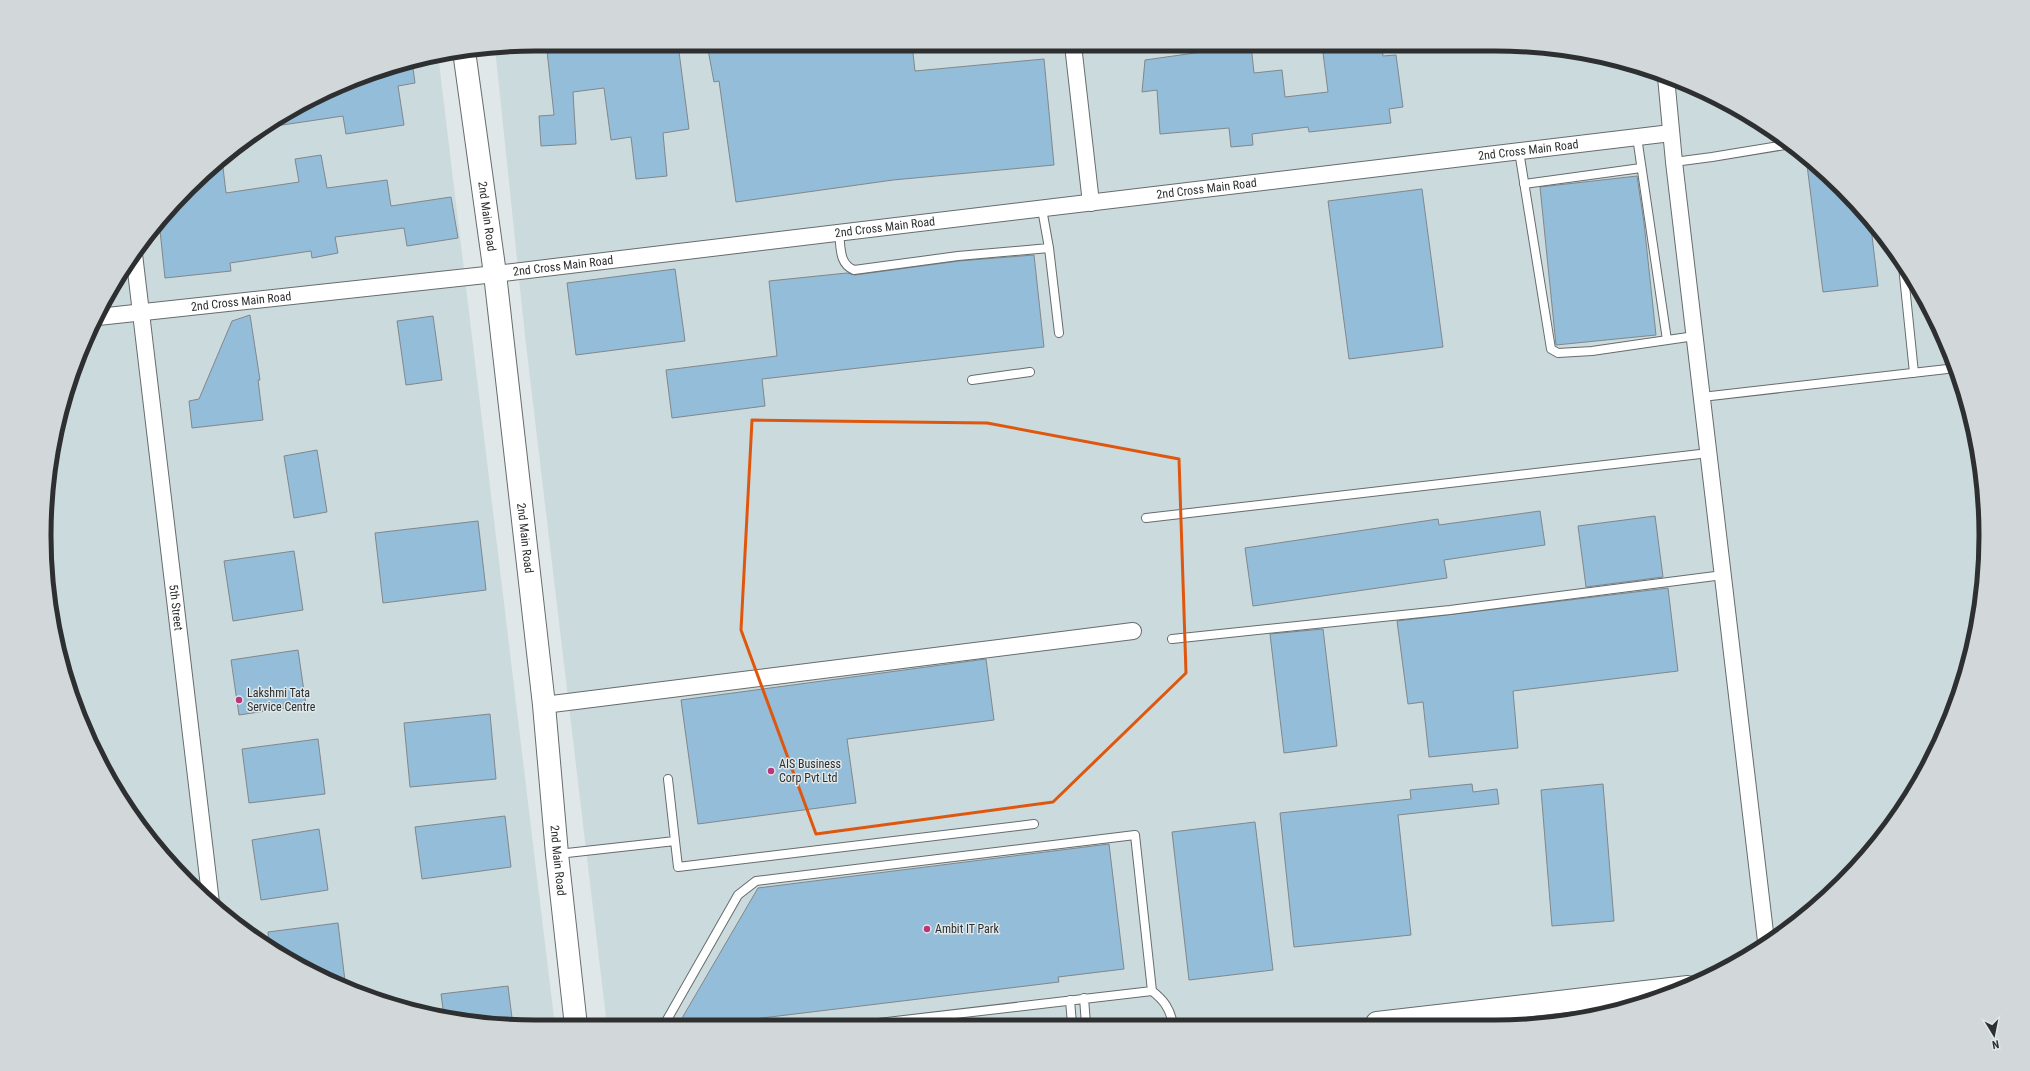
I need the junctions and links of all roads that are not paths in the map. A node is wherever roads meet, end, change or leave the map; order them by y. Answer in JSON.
{"nodes":[{"id":1,"x":1078,"y":51,"type":"edge"},
{"id":2,"x":465,"y":56,"type":"edge"},
{"id":3,"x":1666,"y":83,"type":"edge"},
{"id":4,"x":1671,"y":133,"type":"junction"},
{"id":5,"x":1637,"y":137,"type":"junction"},
{"id":6,"x":1781,"y":146,"type":"edge"},
{"id":7,"x":1519,"y":151,"type":"junction"},
{"id":8,"x":1674,"y":162,"type":"junction"},
{"id":9,"x":1641,"y":168,"type":"junction"},
{"id":10,"x":1524,"y":184,"type":"junction"},
{"id":11,"x":1091,"y":203,"type":"junction"},
{"id":12,"x":1042,"y":209,"type":"junction"},
{"id":13,"x":839,"y":233,"type":"junction"},
{"id":14,"x":1049,"y":248,"type":"junction"},
{"id":15,"x":135,"y":263,"type":"edge"},
{"id":16,"x":495,"y":274,"type":"junction"},
{"id":17,"x":1904,"y":277,"type":"edge"},
{"id":18,"x":140,"y":312,"type":"junction"},
{"id":19,"x":103,"y":316,"type":"edge"},
{"id":20,"x":1059,"y":333,"type":"dead end"},
{"id":21,"x":1695,"y":336,"type":"junction"},
{"id":22,"x":1667,"y":340,"type":"junction"},
{"id":23,"x":1949,"y":369,"type":"edge"},
{"id":24,"x":1030,"y":372,"type":"dead end"},
{"id":25,"x":1914,"y":373,"type":"junction"},
{"id":26,"x":972,"y":380,"type":"dead end"},
{"id":27,"x":1702,"y":397,"type":"junction"},
{"id":28,"x":1709,"y":452,"type":"junction"},
{"id":29,"x":1146,"y":518,"type":"dead end"},
{"id":30,"x":1723,"y":574,"type":"junction"},
{"id":31,"x":1133,"y":631,"type":"dead end"},
{"id":32,"x":1172,"y":639,"type":"dead end"},
{"id":33,"x":544,"y":705,"type":"junction"},
{"id":34,"x":668,"y":779,"type":"dead end"},
{"id":35,"x":1034,"y":824,"type":"dead end"},
{"id":36,"x":675,"y":841,"type":"junction"},
{"id":37,"x":557,"y":854,"type":"junction"},
{"id":38,"x":210,"y":894,"type":"edge"},
{"id":39,"x":1766,"y":937,"type":"edge"},
{"id":40,"x":1152,"y":991,"type":"junction"},
{"id":41,"x":1657,"y":991,"type":"edge"},
{"id":42,"x":1084,"y":998,"type":"junction"},
{"id":43,"x":1070,"y":1000,"type":"junction"},
{"id":44,"x":1468,"y":1018,"type":"edge"},
{"id":45,"x":575,"y":1020,"type":"edge"},
{"id":46,"x":667,"y":1020,"type":"edge"},
{"id":47,"x":903,"y":1020,"type":"edge"},
{"id":48,"x":1072,"y":1020,"type":"edge"},
{"id":49,"x":1086,"y":1020,"type":"edge"},
{"id":50,"x":1172,"y":1020,"type":"edge"},
{"id":51,"x":1435,"y":1020,"type":"edge"}],
"edges":[{"from":1,"to":11,"type":"street"},
{"from":2,"to":16,"type":"main road","name":"2nd Main Road"},
{"from":3,"to":4,"type":"street"},
{"from":4,"to":5,"type":"street","name":"2nd Cross Main Road"},
{"from":4,"to":8,"type":"street"},
{"from":5,"to":7,"type":"street","name":"2nd Cross Main Road"},
{"from":5,"to":9,"type":"lane"},
{"from":6,"to":8,"type":"lane"},
{"from":7,"to":10,"type":"lane"},
{"from":7,"to":11,"type":"street","name":"2nd Cross Main Road"},
{"from":8,"to":21,"type":"street"},
{"from":9,"to":10,"type":"lane"},
{"from":9,"to":22,"type":"lane"},
{"from":10,"to":22,"type":"lane"},
{"from":11,"to":12,"type":"street","name":"2nd Cross Main Road"},
{"from":12,"to":13,"type":"street","name":"2nd Cross Main Road"},
{"from":12,"to":14,"type":"lane"},
{"from":13,"to":14,"type":"lane"},
{"from":13,"to":16,"type":"street","name":"2nd Cross Main Road"},
{"from":14,"to":20,"type":"lane"},
{"from":15,"to":18,"type":"street","name":"5th Street"},
{"from":16,"to":18,"type":"street","name":"2nd Cross Main Road"},
{"from":16,"to":33,"type":"main road","name":"2nd Main Road"},
{"from":17,"to":25,"type":"lane"},
{"from":18,"to":19,"type":"street","name":"2nd Cross Main Road"},
{"from":18,"to":38,"type":"street","name":"5th Street"},
{"from":21,"to":22,"type":"lane"},
{"from":21,"to":27,"type":"street"},
{"from":23,"to":25,"type":"lane"},
{"from":24,"to":26,"type":"lane"},
{"from":25,"to":27,"type":"lane"},
{"from":27,"to":28,"type":"street"},
{"from":28,"to":29,"type":"lane"},
{"from":28,"to":30,"type":"street"},
{"from":30,"to":32,"type":"lane"},
{"from":30,"to":39,"type":"street"},
{"from":31,"to":33,"type":"street"},
{"from":33,"to":37,"type":"main road","name":"2nd Main Road"},
{"from":34,"to":36,"type":"lane"},
{"from":35,"to":36,"type":"lane"},
{"from":36,"to":37,"type":"lane"},
{"from":37,"to":45,"type":"main road","name":"2nd Main Road"},
{"from":40,"to":42,"type":"lane"},
{"from":40,"to":46,"type":"lane"},
{"from":40,"to":50,"type":"lane"},
{"from":41,"to":44,"type":"main road"},
{"from":42,"to":43,"type":"lane"},
{"from":42,"to":49,"type":"lane"},
{"from":43,"to":47,"type":"lane"},
{"from":43,"to":48,"type":"lane"},
{"from":44,"to":51,"type":"main road"}]}
